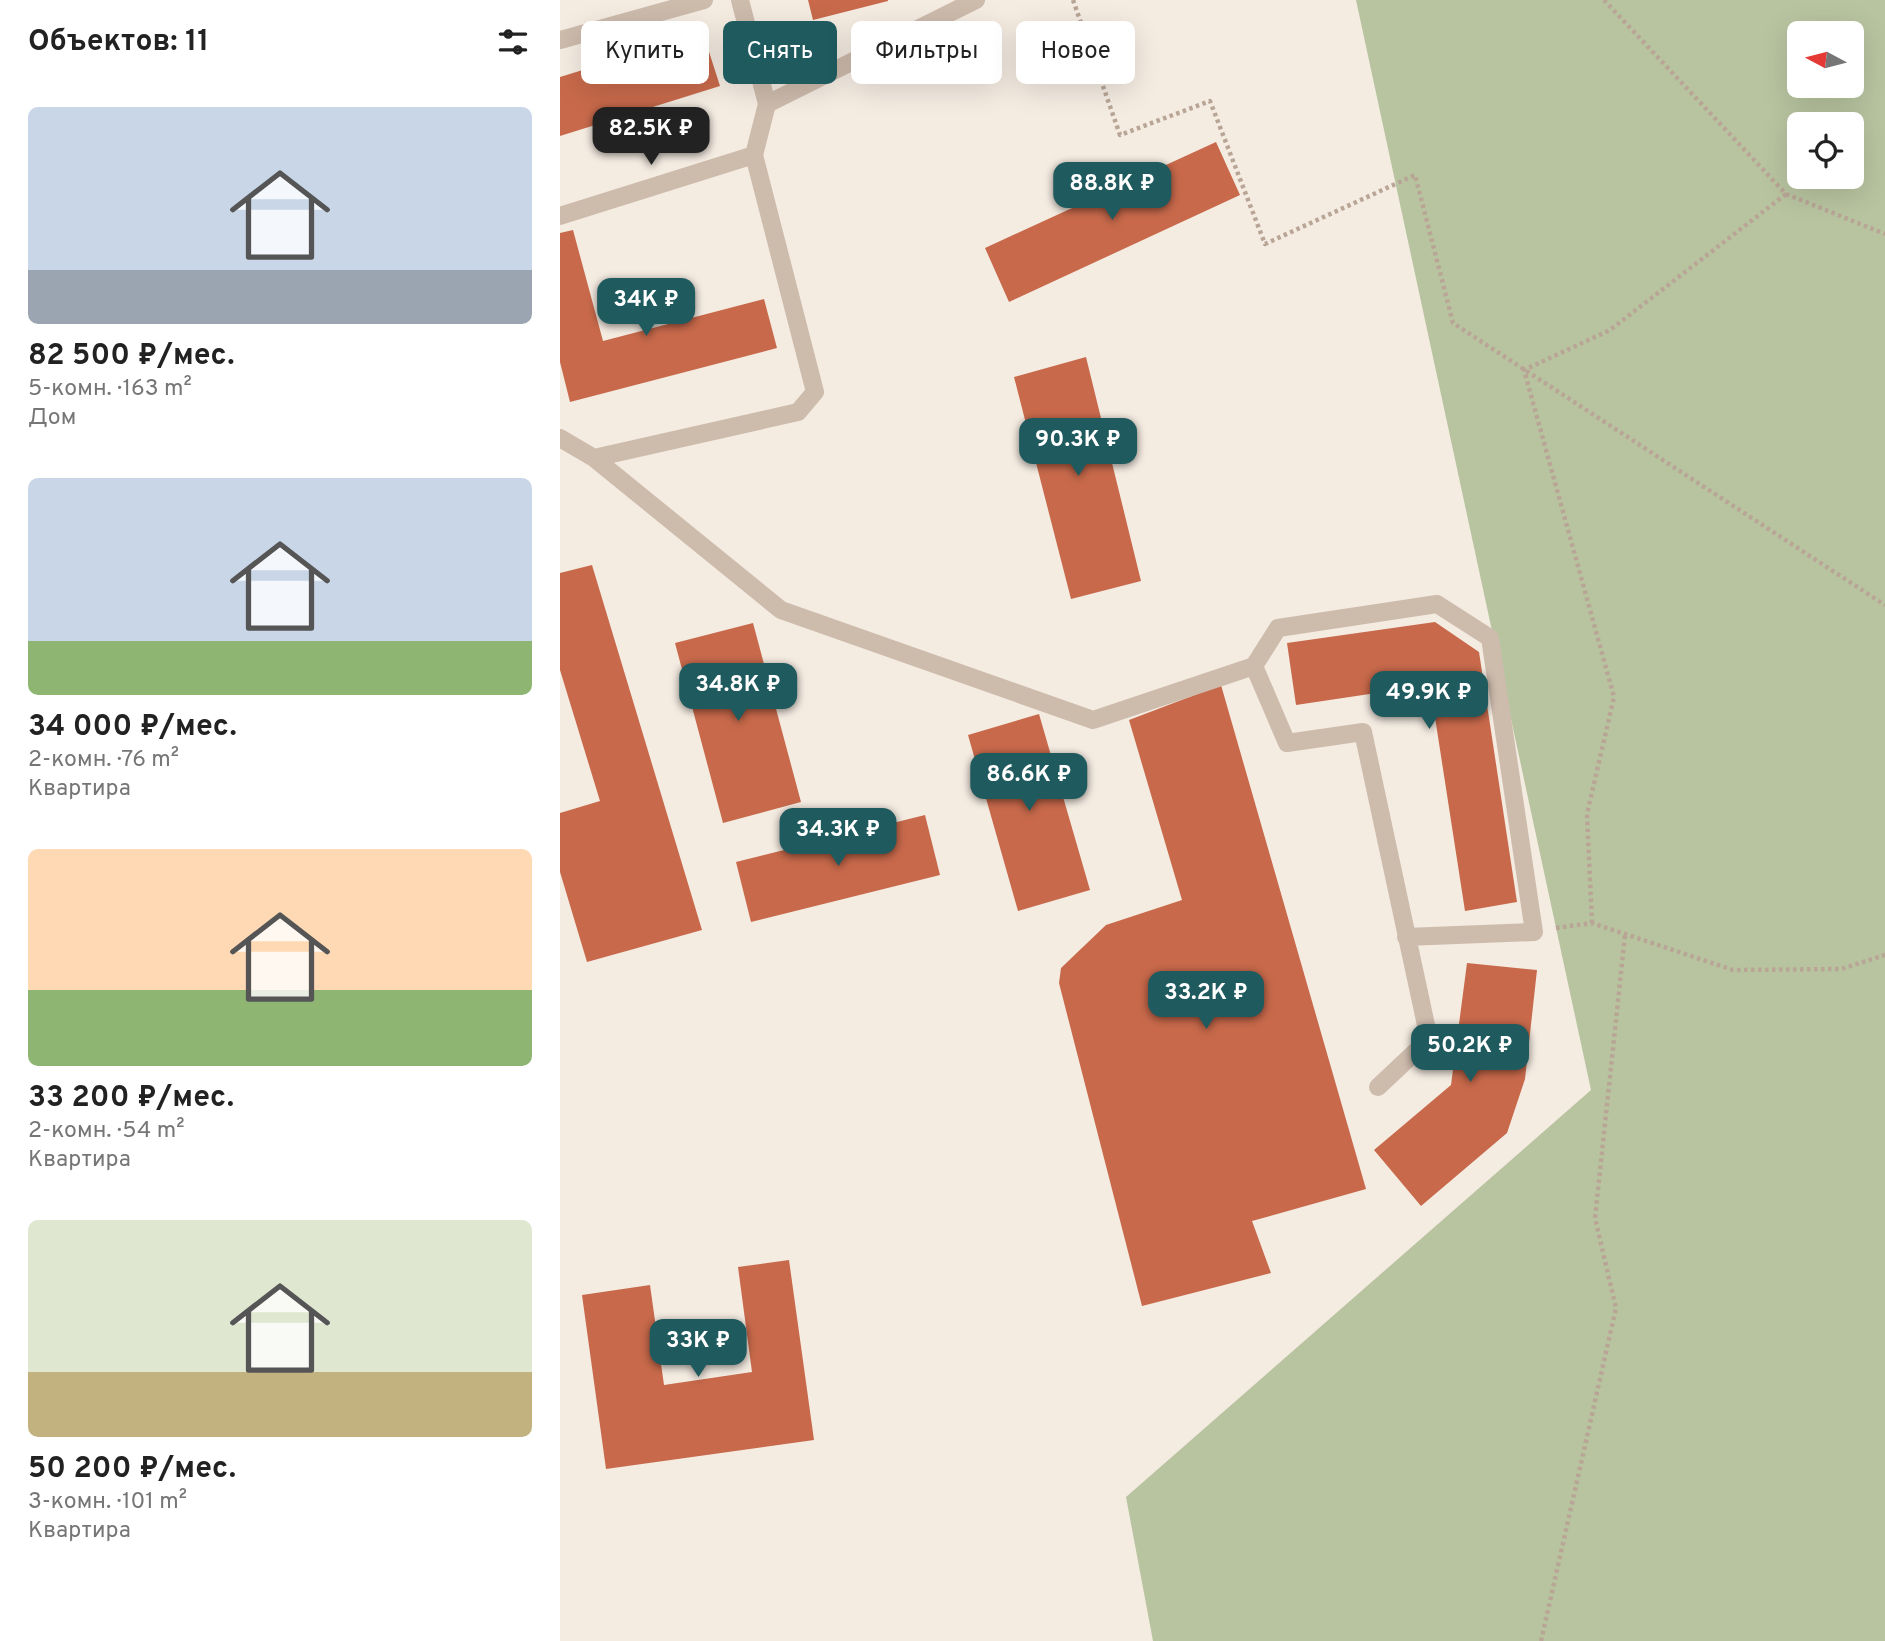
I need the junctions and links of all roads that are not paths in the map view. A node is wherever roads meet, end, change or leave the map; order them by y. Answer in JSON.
{"nodes":[{"id":1,"x":704,"y":0,"type":"edge"},
{"id":2,"x":740,"y":0,"type":"edge"},
{"id":3,"x":976,"y":0,"type":"edge"},
{"id":4,"x":560,"y":40,"type":"edge"},
{"id":5,"x":767,"y":104,"type":"junction"},
{"id":6,"x":754,"y":155,"type":"junction"},
{"id":7,"x":560,"y":216,"type":"edge"},
{"id":8,"x":560,"y":438,"type":"edge"},
{"id":9,"x":594,"y":458,"type":"junction"},
{"id":10,"x":1254,"y":666,"type":"junction"},
{"id":11,"x":1406,"y":937,"type":"junction"},
{"id":12,"x":1378,"y":1087,"type":"dead end"}],
"edges":[{"from":1,"to":4,"type":"street"},
{"from":2,"to":5,"type":"street"},
{"from":3,"to":5,"type":"street"},
{"from":5,"to":6,"type":"street"},
{"from":6,"to":7,"type":"street"},
{"from":6,"to":9,"type":"street"},
{"from":8,"to":9,"type":"street"},
{"from":9,"to":10,"type":"street"},
{"from":10,"to":11,"type":"street"},
{"from":10,"to":11,"type":"street"},
{"from":11,"to":12,"type":"street"}]}
